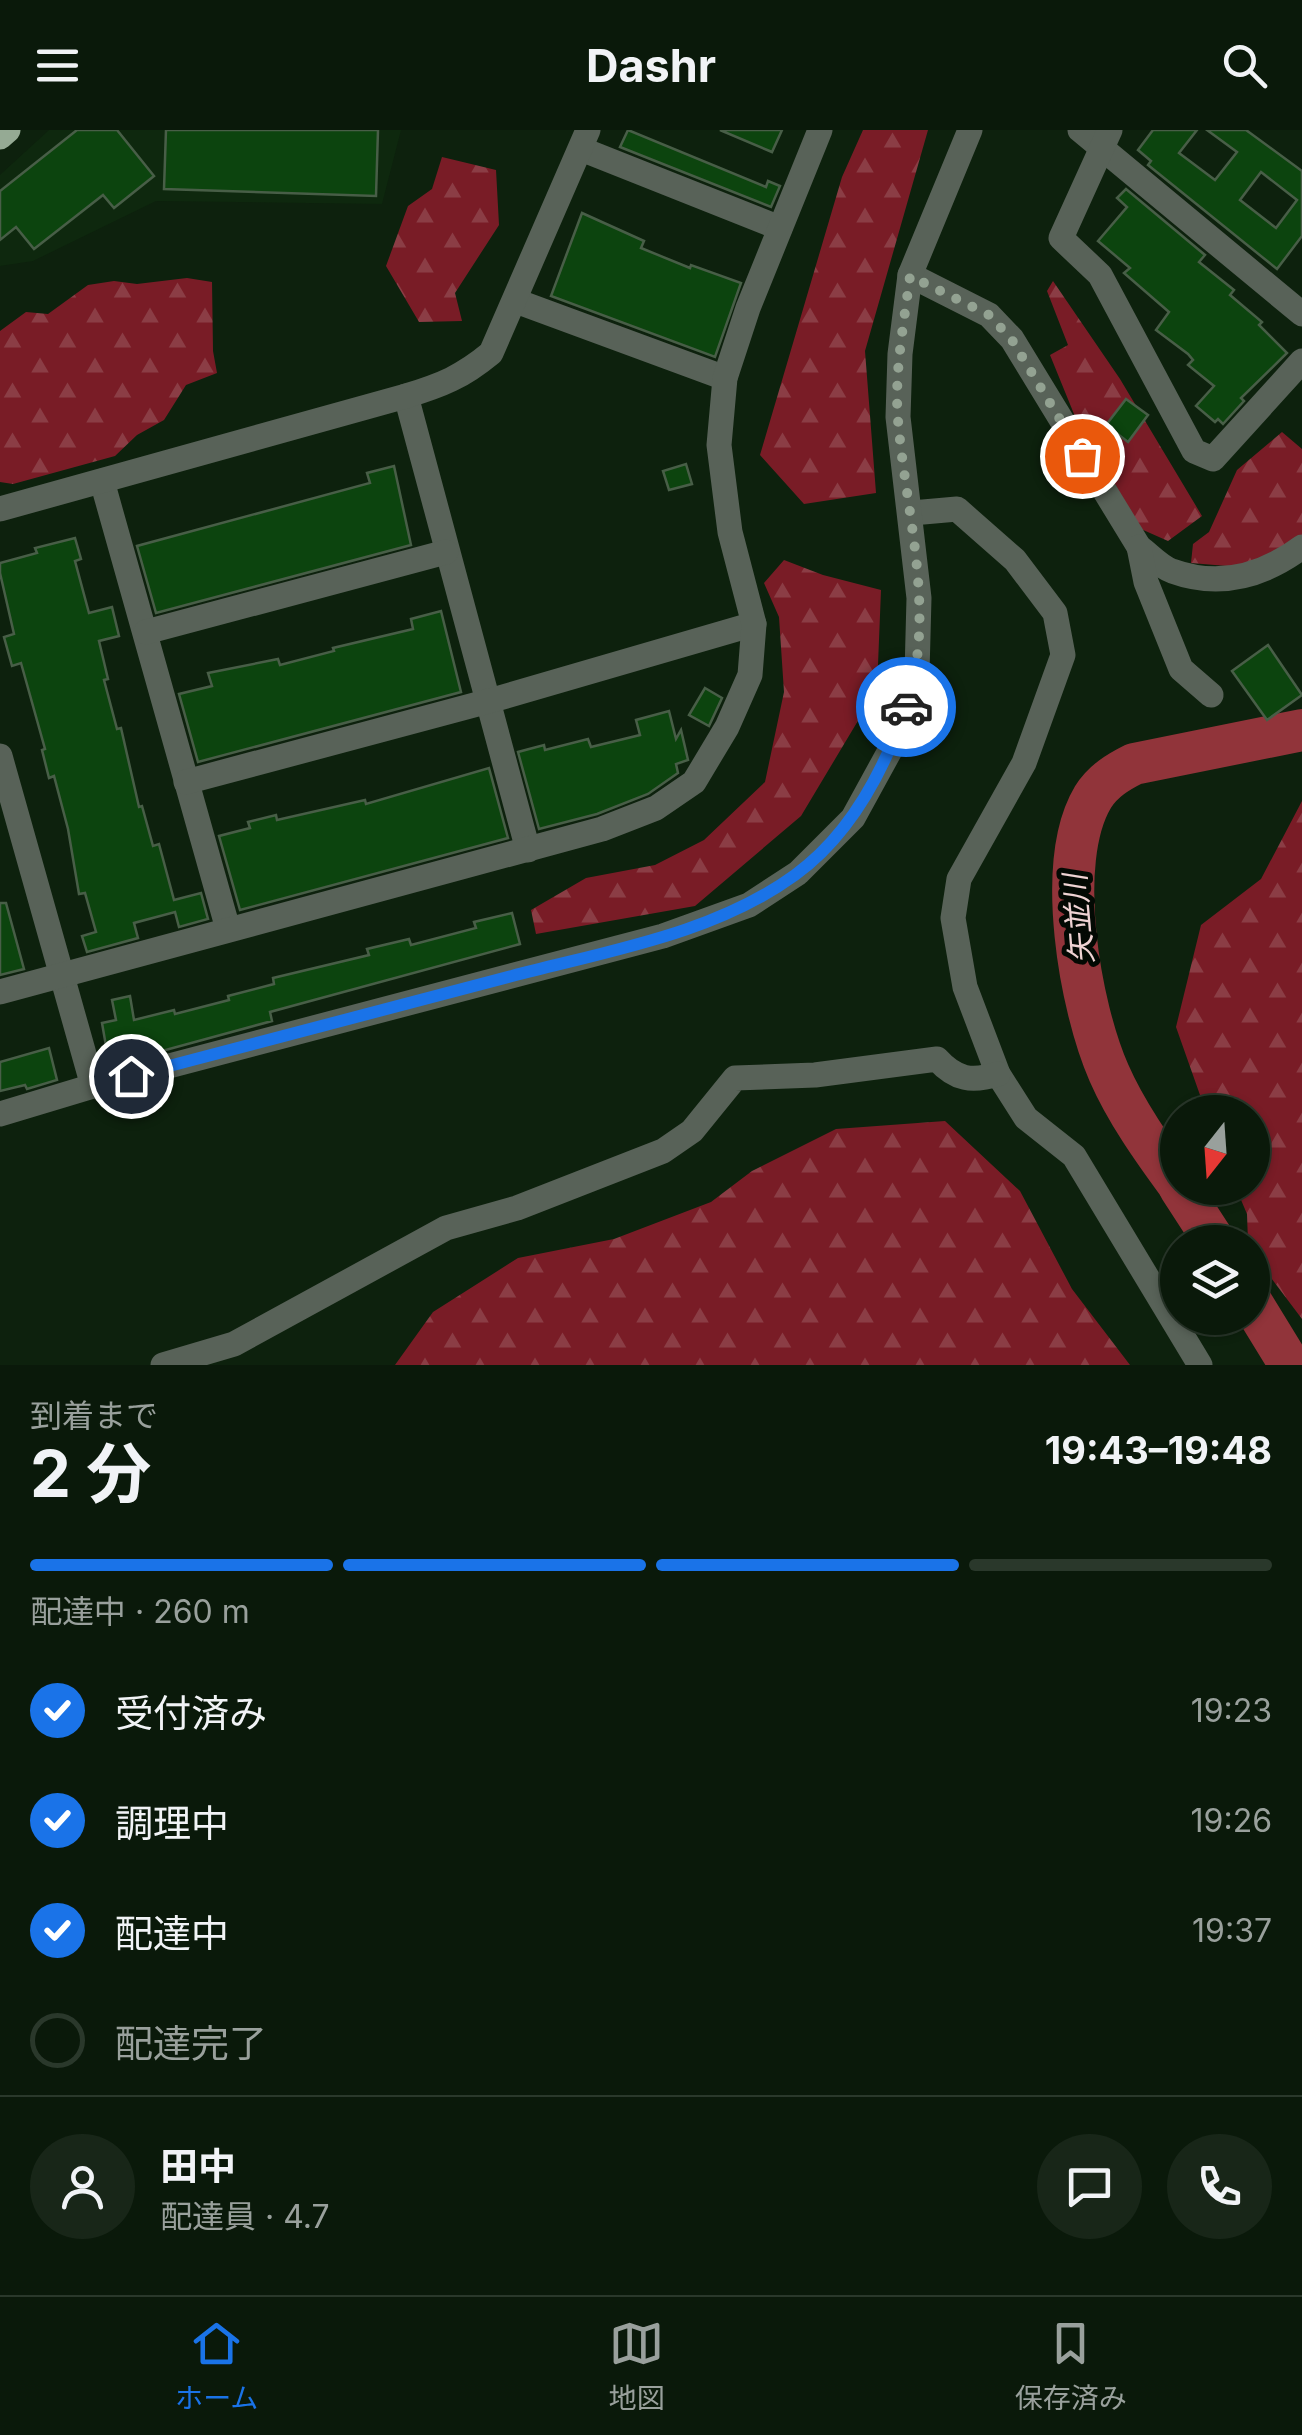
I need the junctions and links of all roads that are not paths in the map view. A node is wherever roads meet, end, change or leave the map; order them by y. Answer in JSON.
{"nodes":[{"id":1,"x":8,"y":130,"type":"edge"},
{"id":2,"x":820,"y":130,"type":"edge"},
{"id":3,"x":970,"y":130,"type":"edge"},
{"id":4,"x":1094,"y":135,"type":"edge"},
{"id":5,"x":0,"y":137,"type":"edge"},
{"id":6,"x":584,"y":139,"type":"edge"},
{"id":7,"x":780,"y":228,"type":"junction"},
{"id":8,"x":910,"y":276,"type":"junction"},
{"id":9,"x":516,"y":301,"type":"junction"},
{"id":10,"x":1302,"y":314,"type":"edge"},
{"id":11,"x":1302,"y":361,"type":"edge"},
{"id":12,"x":725,"y":378,"type":"junction"},
{"id":13,"x":406,"y":396,"type":"junction"},
{"id":14,"x":102,"y":481,"type":"junction"},
{"id":15,"x":0,"y":509,"type":"edge"},
{"id":16,"x":912,"y":514,"type":"junction"},
{"id":17,"x":1140,"y":546,"type":"junction"},
{"id":18,"x":1302,"y":547,"type":"edge"},
{"id":19,"x":446,"y":552,"type":"junction"},
{"id":20,"x":754,"y":624,"type":"junction"},
{"id":21,"x":146,"y":632,"type":"junction"},
{"id":22,"x":1211,"y":695,"type":"dead end"},
{"id":23,"x":489,"y":701,"type":"junction"},
{"id":24,"x":0,"y":756,"type":"edge"},
{"id":25,"x":186,"y":782,"type":"junction"},
{"id":26,"x":10,"y":829,"type":"edge"},
{"id":27,"x":528,"y":850,"type":"junction"},
{"id":28,"x":228,"y":929,"type":"junction"},
{"id":29,"x":60,"y":975,"type":"junction"},
{"id":30,"x":0,"y":992,"type":"edge"},
{"id":31,"x":998,"y":1074,"type":"junction"},
{"id":32,"x":93,"y":1086,"type":"junction"},
{"id":33,"x":0,"y":1114,"type":"edge"},
{"id":34,"x":162,"y":1365,"type":"edge"},
{"id":35,"x":1200,"y":1365,"type":"edge"}],
"edges":[{"from":1,"to":5,"type":"main road"},
{"from":2,"to":7,"type":"street"},
{"from":3,"to":8,"type":"street"},
{"from":4,"to":10,"type":"street"},
{"from":4,"to":11,"type":"street"},
{"from":6,"to":7,"type":"street"},
{"from":6,"to":9,"type":"street"},
{"from":7,"to":12,"type":"street"},
{"from":8,"to":16,"type":"street"},
{"from":8,"to":17,"type":"street"},
{"from":9,"to":12,"type":"street"},
{"from":9,"to":13,"type":"street"},
{"from":12,"to":20,"type":"street"},
{"from":13,"to":14,"type":"street"},
{"from":13,"to":19,"type":"street"},
{"from":14,"to":15,"type":"street"},
{"from":14,"to":21,"type":"street"},
{"from":16,"to":31,"type":"street"},
{"from":16,"to":32,"type":"street"},
{"from":17,"to":18,"type":"street"},
{"from":17,"to":22,"type":"street"},
{"from":19,"to":21,"type":"street"},
{"from":19,"to":23,"type":"street"},
{"from":20,"to":23,"type":"street"},
{"from":20,"to":27,"type":"street"},
{"from":21,"to":25,"type":"street"},
{"from":23,"to":25,"type":"street"},
{"from":23,"to":27,"type":"street"},
{"from":24,"to":26,"type":"street"},
{"from":25,"to":28,"type":"street"},
{"from":26,"to":29,"type":"street"},
{"from":27,"to":28,"type":"street"},
{"from":28,"to":29,"type":"street"},
{"from":29,"to":30,"type":"street"},
{"from":29,"to":32,"type":"street"},
{"from":31,"to":34,"type":"street"},
{"from":31,"to":35,"type":"street"},
{"from":32,"to":33,"type":"street"}]}
